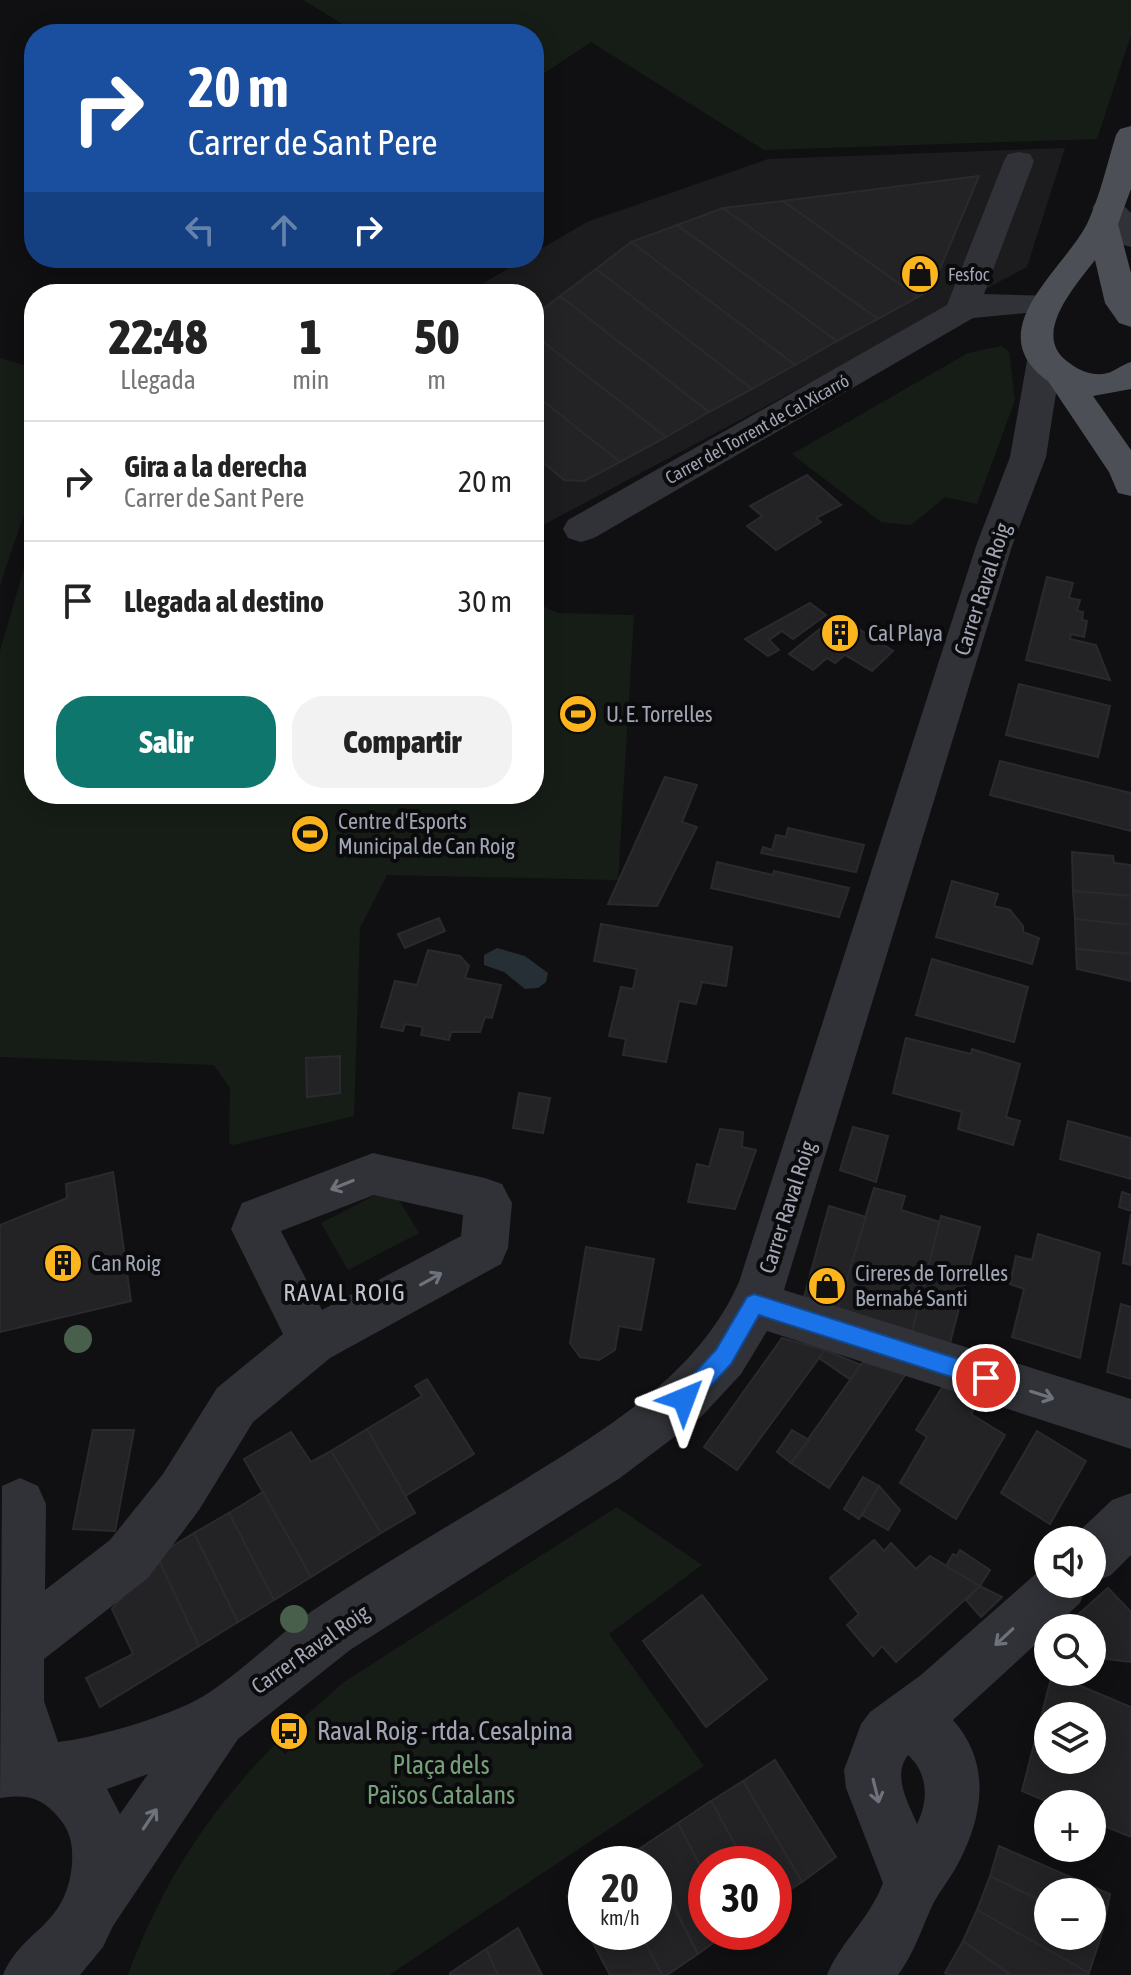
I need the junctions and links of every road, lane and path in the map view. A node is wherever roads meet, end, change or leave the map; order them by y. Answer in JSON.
{"nodes":[{"id":1,"x":1131,"y":135,"type":"edge"},
{"id":2,"x":1019,"y":161,"type":"dead end"},
{"id":3,"x":1115,"y":227,"type":"edge"},
{"id":4,"x":983,"y":258,"type":"junction"},
{"id":5,"x":1044,"y":300,"type":"junction"},
{"id":6,"x":961,"y":311,"type":"junction"},
{"id":7,"x":1128,"y":311,"type":"edge"},
{"id":8,"x":932,"y":330,"type":"junction"},
{"id":9,"x":1131,"y":373,"type":"edge"},
{"id":10,"x":1063,"y":374,"type":"junction"},
{"id":11,"x":1028,"y":457,"type":"junction"},
{"id":12,"x":1128,"y":477,"type":"edge"},
{"id":13,"x":581,"y":529,"type":"dead end"},
{"id":14,"x":754,"y":1304,"type":"junction"},
{"id":15,"x":312,"y":1341,"type":"junction"},
{"id":16,"x":1131,"y":1424,"type":"edge"},
{"id":17,"x":20,"y":1504,"type":"dead end"},
{"id":18,"x":1131,"y":1519,"type":"edge"},
{"id":19,"x":1106,"y":1543,"type":"edge"},
{"id":20,"x":1046,"y":1598,"type":"edge"},
{"id":21,"x":8,"y":1664,"type":"edge"},
{"id":22,"x":218,"y":1719,"type":"junction"},
{"id":23,"x":902,"y":1724,"type":"junction"},
{"id":24,"x":28,"y":1770,"type":"edge"},
{"id":25,"x":912,"y":1883,"type":"junction"},
{"id":26,"x":66,"y":1949,"type":"edge"},
{"id":27,"x":857,"y":1975,"type":"edge"}],
"edges":[{"from":1,"to":3,"type":"main road"},
{"from":2,"to":4,"type":"street"},
{"from":3,"to":5,"type":"main road"},
{"from":3,"to":7,"type":"main road"},
{"from":4,"to":5,"type":"street"},
{"from":4,"to":6,"type":"street"},
{"from":5,"to":6,"type":"street","name":"Carrer del Torrent de Cal Xicarró"},
{"from":5,"to":7,"type":"main road"},
{"from":5,"to":10,"type":"main road"},
{"from":6,"to":8,"type":"street","name":"Carrer del Torrent de Cal Xicarró"},
{"from":8,"to":10,"type":"street","name":"Carrer del Torrent de Cal Xicarró"},
{"from":8,"to":13,"type":"street","name":"Carrer del Torrent de Cal Xicarró"},
{"from":9,"to":10,"type":"main road"},
{"from":9,"to":12,"type":"main road"},
{"from":10,"to":11,"type":"street","name":"Carrer Raval Roig"},
{"from":10,"to":11,"type":"street","name":"Carrer Raval Roig"},
{"from":10,"to":12,"type":"main road"},
{"from":11,"to":14,"type":"street","name":"Carrer Raval Roig"},
{"from":14,"to":16,"type":"street","one_way":true},
{"from":14,"to":22,"type":"street","name":"Carrer Raval Roig"},
{"from":15,"to":15,"type":"street","one_way":true},
{"from":15,"to":21,"type":"street"},
{"from":17,"to":21,"type":"street"},
{"from":18,"to":19,"type":"street"},
{"from":20,"to":23,"type":"street","one_way":true},
{"from":21,"to":24,"type":"street"},
{"from":22,"to":24,"type":"street","name":"Carrer Raval Roig"},
{"from":26,"to":22,"type":"street","name":"Carrer Raval Roig","one_way":true},
{"from":23,"to":25,"type":"street","one_way":true},
{"from":23,"to":25,"type":"street"},
{"from":24,"to":26,"type":"street"},
{"from":25,"to":27,"type":"street"}]}
